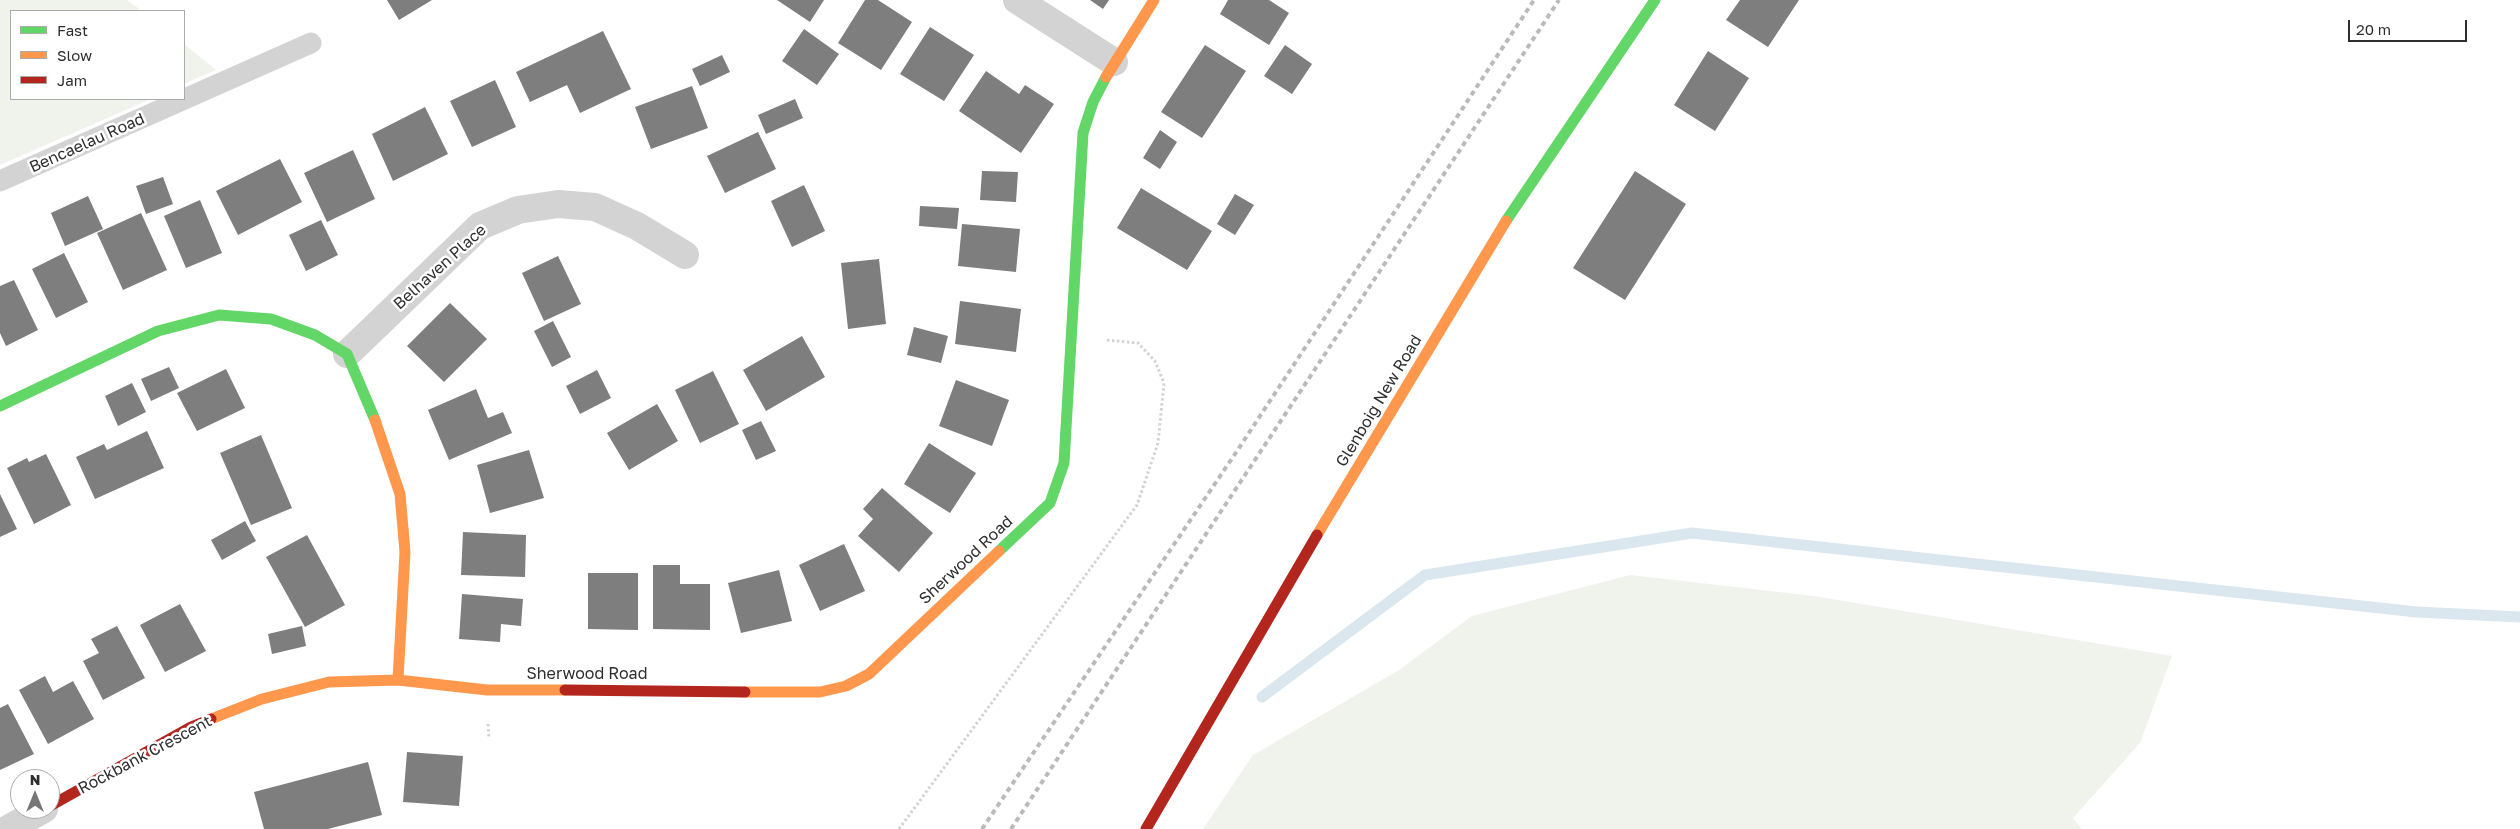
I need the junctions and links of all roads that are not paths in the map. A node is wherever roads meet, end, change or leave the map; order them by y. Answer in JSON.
{"nodes":[{"id":1,"x":1017,"y":0,"type":"edge"},
{"id":2,"x":1154,"y":0,"type":"edge"},
{"id":3,"x":1654,"y":0,"type":"edge"},
{"id":4,"x":311,"y":43,"type":"dead end"},
{"id":5,"x":1114,"y":62,"type":"junction"},
{"id":6,"x":185,"y":99,"type":"edge"},
{"id":7,"x":183,"y":100,"type":"edge"},
{"id":8,"x":0,"y":181,"type":"edge"},
{"id":9,"x":685,"y":255,"type":"dead end"},
{"id":10,"x":347,"y":354,"type":"junction"},
{"id":11,"x":0,"y":406,"type":"edge"},
{"id":12,"x":398,"y":680,"type":"junction"},
{"id":13,"x":60,"y":800,"type":"edge"},
{"id":14,"x":26,"y":819,"type":"edge"},
{"id":15,"x":8,"y":829,"type":"edge"},
{"id":16,"x":1146,"y":829,"type":"edge"}],
"edges":[{"from":1,"to":5,"type":"street"},
{"from":2,"to":5,"type":"street","name":"Sherwood Road"},
{"from":3,"to":16,"type":"street","name":"Glenboig New Road"},
{"from":4,"to":6,"type":"lane","name":"Bencaelau Road"},
{"from":5,"to":12,"type":"street","name":"Sherwood Road"},
{"from":7,"to":8,"type":"lane","name":"Bencaelau Road"},
{"from":9,"to":10,"type":"street","name":"Belhaven Place"},
{"from":10,"to":11,"type":"street"},
{"from":10,"to":12,"type":"street"},
{"from":12,"to":13,"type":"street","name":"Rockbank Crescent"},
{"from":14,"to":15,"type":"street"}]}
